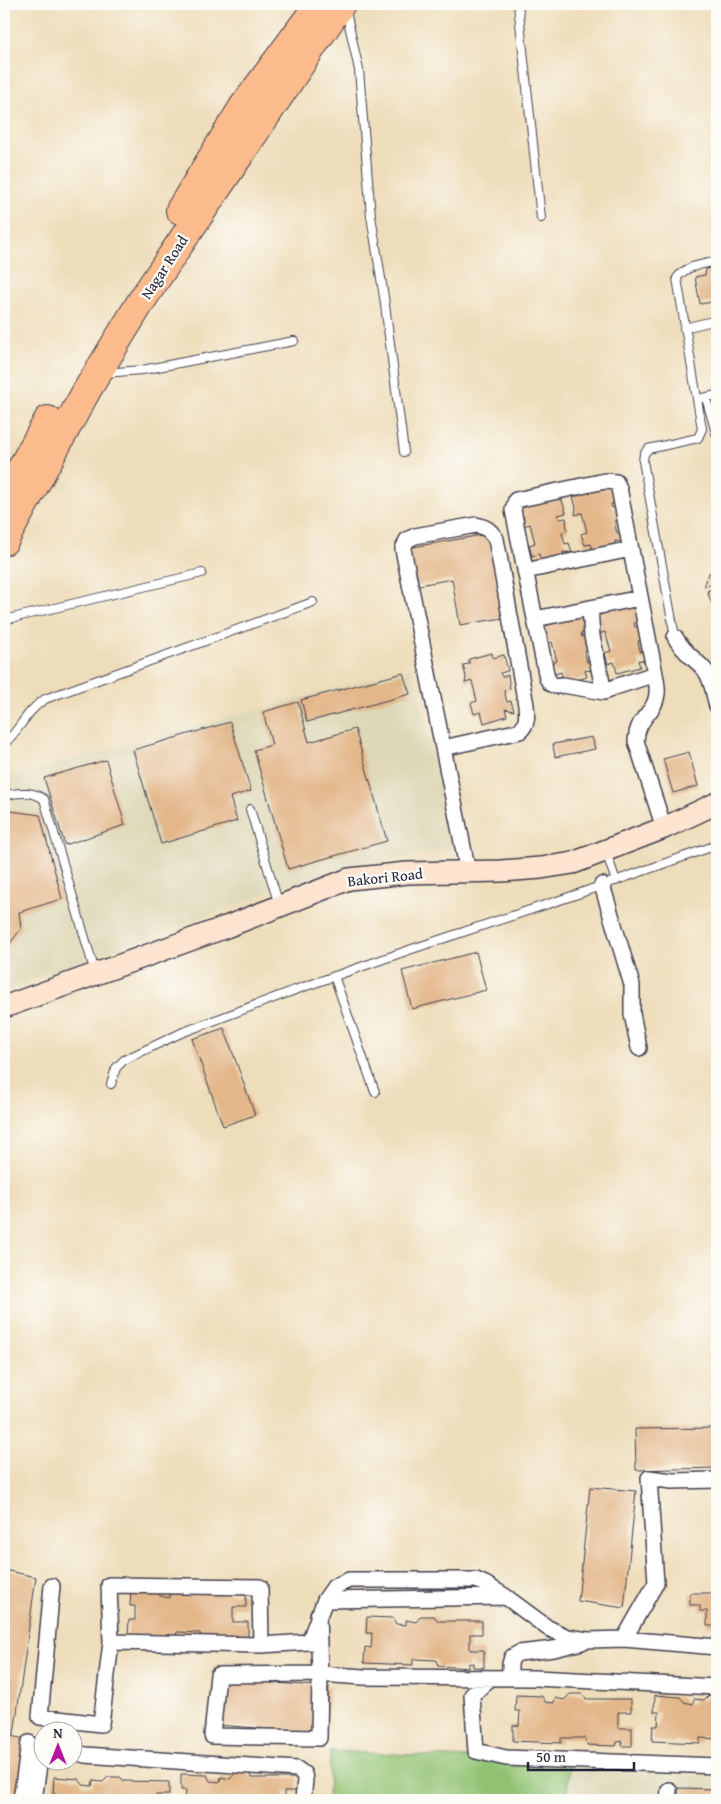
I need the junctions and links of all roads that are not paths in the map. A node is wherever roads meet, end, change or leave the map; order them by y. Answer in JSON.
{"nodes":[{"id":1,"x":343,"y":4,"type":"edge"},
{"id":2,"x":518,"y":4,"type":"edge"},
{"id":3,"x":315,"y":6,"type":"edge"},
{"id":4,"x":541,"y":218,"type":"dead end"},
{"id":5,"x":717,"y":261,"type":"edge"},
{"id":6,"x":717,"y":320,"type":"edge"},
{"id":7,"x":684,"y":328,"type":"junction"},
{"id":8,"x":294,"y":341,"type":"dead end"},
{"id":9,"x":97,"y":373,"type":"junction"},
{"id":10,"x":717,"y":394,"type":"edge"},
{"id":11,"x":696,"y":398,"type":"junction"},
{"id":12,"x":706,"y":398,"type":"junction"},
{"id":13,"x":717,"y":436,"type":"edge"},
{"id":14,"x":404,"y":452,"type":"dead end"},
{"id":15,"x":4,"y":500,"type":"edge"},
{"id":16,"x":4,"y":541,"type":"edge"},
{"id":17,"x":631,"y":549,"type":"junction"},
{"id":18,"x":525,"y":571,"type":"junction"},
{"id":19,"x":202,"y":573,"type":"dead end"},
{"id":20,"x":640,"y":598,"type":"junction"},
{"id":21,"x":313,"y":602,"type":"dead end"},
{"id":22,"x":590,"y":608,"type":"junction"},
{"id":23,"x":535,"y":619,"type":"junction"},
{"id":24,"x":4,"y":620,"type":"edge"},
{"id":25,"x":675,"y":637,"type":"joint"},
{"id":26,"x":655,"y":674,"type":"junction"},
{"id":27,"x":604,"y":692,"type":"junction"},
{"id":28,"x":717,"y":706,"type":"edge"},
{"id":29,"x":4,"y":744,"type":"edge"},
{"id":30,"x":443,"y":748,"type":"junction"},
{"id":31,"x":4,"y":795,"type":"edge"},
{"id":32,"x":717,"y":803,"type":"edge"},
{"id":33,"x":250,"y":809,"type":"dead end"},
{"id":34,"x":664,"y":828,"type":"junction"},
{"id":35,"x":717,"y":845,"type":"edge"},
{"id":36,"x":605,"y":850,"type":"junction"},
{"id":37,"x":468,"y":872,"type":"junction"},
{"id":38,"x":609,"y":883,"type":"junction"},
{"id":39,"x":279,"y":906,"type":"junction"},
{"id":40,"x":95,"y":973,"type":"junction"},
{"id":41,"x":334,"y":976,"type":"junction"},
{"id":42,"x":4,"y":1007,"type":"edge"},
{"id":43,"x":639,"y":1048,"type":"dead end"},
{"id":44,"x":111,"y":1084,"type":"dead end"},
{"id":45,"x":375,"y":1092,"type":"dead end"},
{"id":46,"x":717,"y":1480,"type":"edge"},
{"id":47,"x":52,"y":1586,"type":"dead end"},
{"id":48,"x":318,"y":1615,"type":"junction"},
{"id":49,"x":624,"y":1639,"type":"junction"},
{"id":50,"x":588,"y":1640,"type":"junction"},
{"id":51,"x":111,"y":1642,"type":"junction"},
{"id":52,"x":261,"y":1645,"type":"junction"},
{"id":53,"x":717,"y":1647,"type":"edge"},
{"id":54,"x":320,"y":1674,"type":"junction"},
{"id":55,"x":510,"y":1677,"type":"junction"},
{"id":56,"x":489,"y":1678,"type":"junction"},
{"id":57,"x":717,"y":1687,"type":"edge"},
{"id":58,"x":29,"y":1743,"type":"dead end"},
{"id":59,"x":82,"y":1754,"type":"edge"},
{"id":60,"x":717,"y":1766,"type":"edge"},
{"id":61,"x":38,"y":1772,"type":"edge"},
{"id":62,"x":22,"y":1800,"type":"edge"},
{"id":63,"x":34,"y":1800,"type":"edge"},
{"id":64,"x":303,"y":1800,"type":"edge"}],
"edges":[{"from":1,"to":9,"type":"highway","name":"Nagar Road"},
{"from":1,"to":14,"type":"lane"},
{"from":2,"to":4,"type":"lane"},
{"from":3,"to":15,"type":"highway","name":"Nagar Road"},
{"from":5,"to":7,"type":"lane"},
{"from":6,"to":7,"type":"lane"},
{"from":7,"to":11,"type":"lane"},
{"from":8,"to":9,"type":"lane"},
{"from":9,"to":16,"type":"highway","name":"Nagar Road"},
{"from":10,"to":12,"type":"lane"},
{"from":11,"to":12,"type":"lane"},
{"from":11,"to":25,"type":"lane"},
{"from":12,"to":13,"type":"lane"},
{"from":17,"to":18,"type":"street"},
{"from":17,"to":18,"type":"street"},
{"from":17,"to":20,"type":"street"},
{"from":18,"to":23,"type":"street"},
{"from":19,"to":24,"type":"lane"},
{"from":20,"to":22,"type":"street"},
{"from":20,"to":26,"type":"street"},
{"from":21,"to":29,"type":"lane"},
{"from":22,"to":23,"type":"street"},
{"from":22,"to":27,"type":"street"},
{"from":23,"to":27,"type":"street"},
{"from":25,"to":28,"type":"street"},
{"from":26,"to":27,"type":"street"},
{"from":26,"to":34,"type":"street"},
{"from":30,"to":30,"type":"street"},
{"from":30,"to":37,"type":"street"},
{"from":31,"to":40,"type":"lane"},
{"from":32,"to":34,"type":"street","name":"Bakori Road"},
{"from":33,"to":39,"type":"lane"},
{"from":34,"to":36,"type":"street","name":"Bakori Road"},
{"from":35,"to":38,"type":"lane"},
{"from":36,"to":37,"type":"street","name":"Bakori Road"},
{"from":36,"to":38,"type":"lane"},
{"from":37,"to":39,"type":"street","name":"Bakori Road"},
{"from":38,"to":41,"type":"lane"},
{"from":38,"to":43,"type":"street"},
{"from":39,"to":40,"type":"street","name":"Bakori Road"},
{"from":40,"to":42,"type":"street","name":"Bakori Road"},
{"from":41,"to":44,"type":"lane"},
{"from":41,"to":45,"type":"lane"},
{"from":46,"to":49,"type":"street"},
{"from":47,"to":51,"type":"street"},
{"from":48,"to":50,"type":"street"},
{"from":48,"to":52,"type":"street"},
{"from":48,"to":54,"type":"street"},
{"from":49,"to":50,"type":"street"},
{"from":49,"to":53,"type":"street"},
{"from":50,"to":55,"type":"street"},
{"from":51,"to":52,"type":"street"},
{"from":51,"to":52,"type":"street"},
{"from":54,"to":54,"type":"street"},
{"from":54,"to":56,"type":"street"},
{"from":55,"to":56,"type":"street"},
{"from":55,"to":57,"type":"street"},
{"from":56,"to":60,"type":"street"},
{"from":58,"to":62,"type":"street"},
{"from":59,"to":64,"type":"street"},
{"from":61,"to":63,"type":"street"}]}
